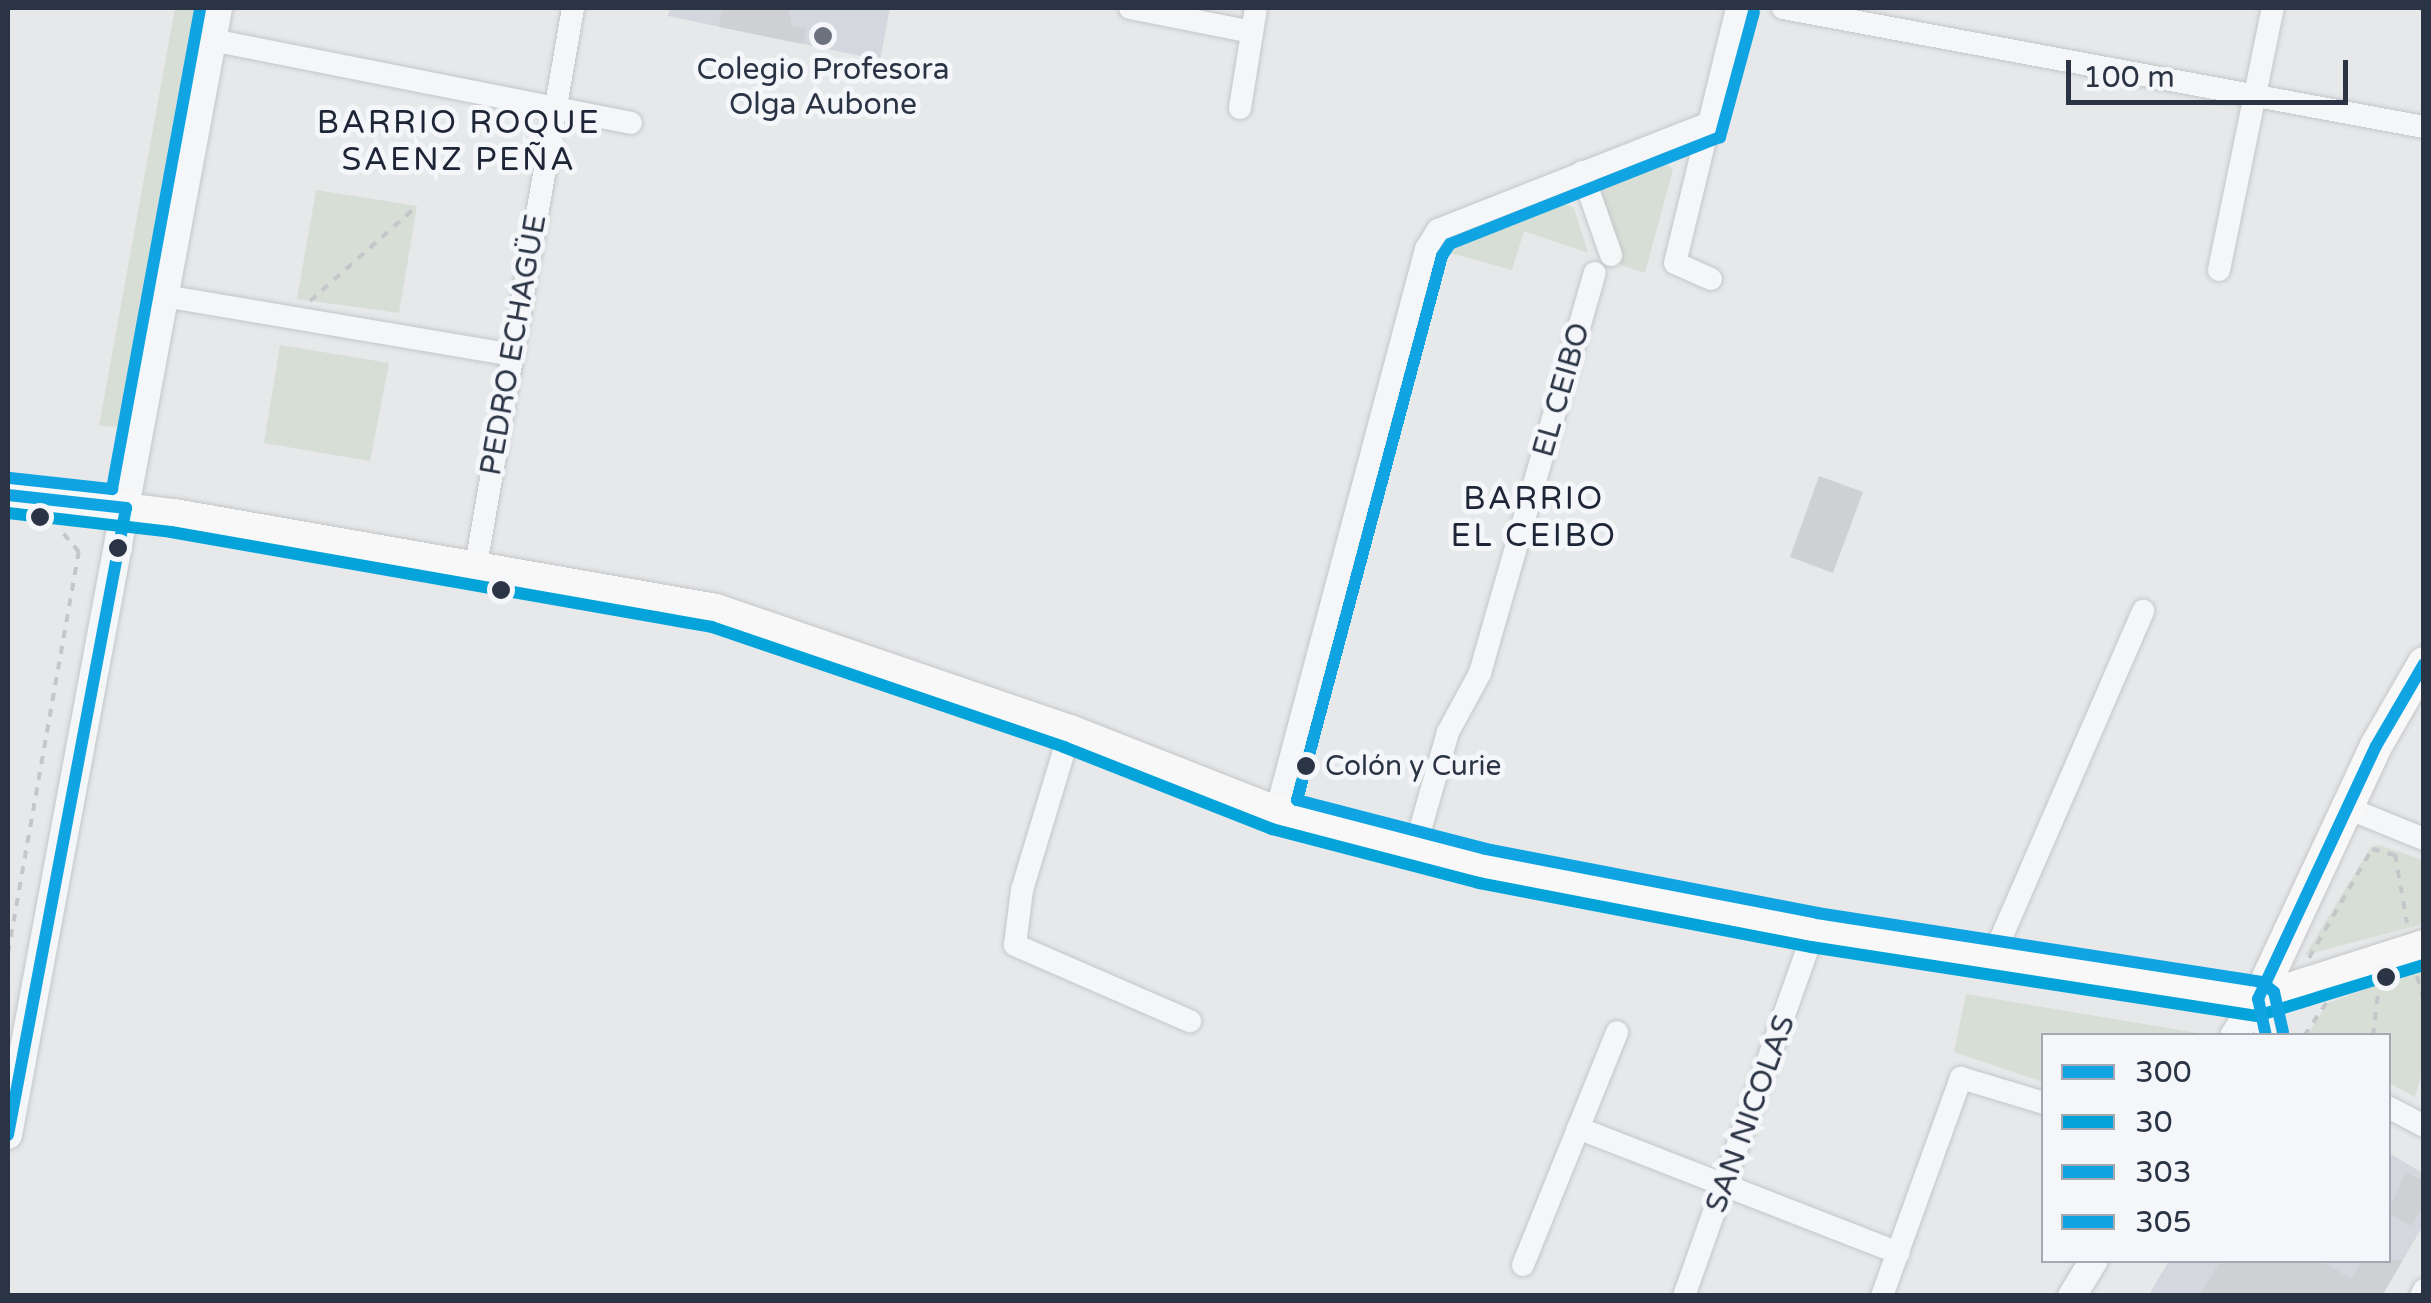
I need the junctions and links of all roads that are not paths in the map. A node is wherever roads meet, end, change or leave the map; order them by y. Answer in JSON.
{"nodes":[{"id":1,"x":218,"y":8,"type":"edge"},
{"id":2,"x":573,"y":8,"type":"edge"},
{"id":3,"x":1130,"y":8,"type":"edge"},
{"id":4,"x":1256,"y":8,"type":"edge"},
{"id":5,"x":1737,"y":8,"type":"edge"},
{"id":6,"x":1783,"y":8,"type":"edge"},
{"id":7,"x":2272,"y":8,"type":"edge"},
{"id":8,"x":1252,"y":32,"type":"junction"},
{"id":9,"x":212,"y":40,"type":"junction"},
{"id":10,"x":2254,"y":92,"type":"junction"},
{"id":11,"x":556,"y":107,"type":"junction"},
{"id":12,"x":1240,"y":108,"type":"dead end"},
{"id":13,"x":631,"y":122,"type":"dead end"},
{"id":14,"x":1709,"y":123,"type":"junction"},
{"id":15,"x":2424,"y":126,"type":"edge"},
{"id":16,"x":1582,"y":172,"type":"junction"},
{"id":17,"x":1612,"y":255,"type":"dead end"},
{"id":18,"x":2218,"y":270,"type":"dead end"},
{"id":19,"x":1595,"y":273,"type":"dead end"},
{"id":20,"x":1711,"y":279,"type":"dead end"},
{"id":21,"x":164,"y":296,"type":"junction"},
{"id":22,"x":512,"y":356,"type":"junction"},
{"id":23,"x":8,"y":495,"type":"edge"},
{"id":24,"x":126,"y":508,"type":"junction"},
{"id":25,"x":476,"y":565,"type":"junction"},
{"id":26,"x":2143,"y":611,"type":"dead end"},
{"id":27,"x":2424,"y":663,"type":"edge"},
{"id":28,"x":1070,"y":731,"type":"junction"},
{"id":29,"x":2350,"y":809,"type":"junction"},
{"id":30,"x":1276,"y":812,"type":"junction"},
{"id":31,"x":2413,"y":834,"type":"edge"},
{"id":32,"x":1415,"y":848,"type":"junction"},
{"id":33,"x":1814,"y":930,"type":"junction"},
{"id":34,"x":2417,"y":948,"type":"edge"},
{"id":35,"x":1991,"y":961,"type":"junction"},
{"id":36,"x":2258,"y":999,"type":"junction"},
{"id":37,"x":1190,"y":1021,"type":"dead end"},
{"id":38,"x":1618,"y":1032,"type":"dead end"},
{"id":39,"x":2236,"y":1033,"type":"edge"},
{"id":40,"x":2265,"y":1033,"type":"edge"},
{"id":41,"x":2041,"y":1101,"type":"edge"},
{"id":42,"x":2391,"y":1109,"type":"edge"},
{"id":43,"x":2424,"y":1126,"type":"edge"},
{"id":44,"x":1578,"y":1128,"type":"junction"},
{"id":45,"x":8,"y":1135,"type":"edge"},
{"id":46,"x":1727,"y":1186,"type":"junction"},
{"id":47,"x":1898,"y":1252,"type":"junction"},
{"id":48,"x":2092,"y":1263,"type":"edge"},
{"id":49,"x":1523,"y":1265,"type":"dead end"},
{"id":50,"x":1684,"y":1296,"type":"edge"},
{"id":51,"x":1882,"y":1296,"type":"edge"},
{"id":52,"x":2072,"y":1296,"type":"edge"}],
"edges":[{"from":1,"to":9,"type":"street"},
{"from":2,"to":11,"type":"street","name":"PEDRO ECHAGÜE"},
{"from":3,"to":8,"type":"street"},
{"from":4,"to":8,"type":"street"},
{"from":5,"to":14,"type":"street"},
{"from":6,"to":10,"type":"street"},
{"from":7,"to":10,"type":"street"},
{"from":8,"to":12,"type":"street"},
{"from":9,"to":11,"type":"street"},
{"from":9,"to":21,"type":"street"},
{"from":10,"to":15,"type":"street"},
{"from":10,"to":18,"type":"street"},
{"from":11,"to":13,"type":"street"},
{"from":11,"to":22,"type":"street","name":"PEDRO ECHAGÜE"},
{"from":14,"to":16,"type":"street"},
{"from":14,"to":20,"type":"street"},
{"from":16,"to":17,"type":"street"},
{"from":16,"to":30,"type":"street"},
{"from":19,"to":32,"type":"street","name":"EL CEIBO"},
{"from":21,"to":22,"type":"street"},
{"from":21,"to":24,"type":"street"},
{"from":22,"to":25,"type":"street","name":"PEDRO ECHAGÜE"},
{"from":23,"to":24,"type":"main road"},
{"from":24,"to":25,"type":"main road"},
{"from":24,"to":45,"type":"street"},
{"from":25,"to":28,"type":"main road"},
{"from":26,"to":35,"type":"street"},
{"from":27,"to":29,"type":"main road"},
{"from":28,"to":30,"type":"main road"},
{"from":28,"to":37,"type":"street"},
{"from":29,"to":31,"type":"street"},
{"from":29,"to":36,"type":"main road"},
{"from":30,"to":32,"type":"main road"},
{"from":32,"to":33,"type":"main road"},
{"from":33,"to":35,"type":"main road"},
{"from":33,"to":46,"type":"street","name":"SAN NICOLAS"},
{"from":34,"to":36,"type":"main road"},
{"from":35,"to":36,"type":"main road"},
{"from":36,"to":39,"type":"street"},
{"from":36,"to":40,"type":"street"},
{"from":38,"to":44,"type":"street"},
{"from":41,"to":47,"type":"street"},
{"from":42,"to":43,"type":"street"},
{"from":44,"to":46,"type":"street"},
{"from":44,"to":49,"type":"street"},
{"from":46,"to":47,"type":"street"},
{"from":46,"to":50,"type":"street","name":"SAN NICOLAS"},
{"from":47,"to":51,"type":"street"},
{"from":48,"to":52,"type":"street"}]}
